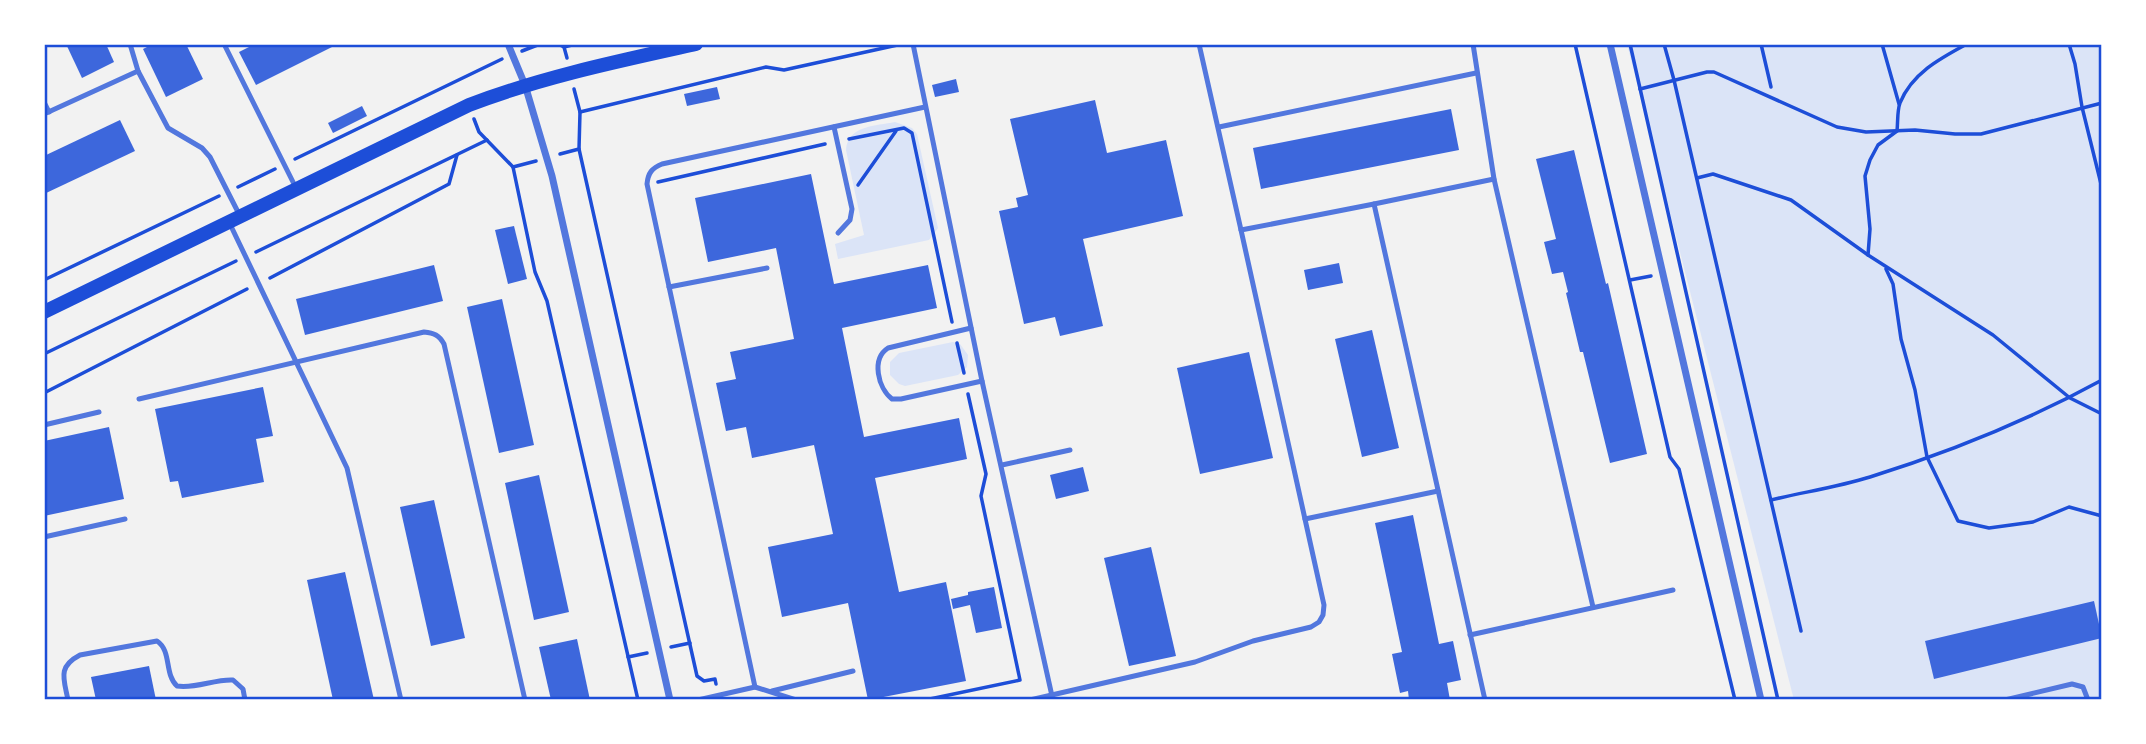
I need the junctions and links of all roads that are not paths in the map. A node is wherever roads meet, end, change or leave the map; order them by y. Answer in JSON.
{"nodes":[{"id":1,"x":130,"y":44,"type":"edge"},
{"id":2,"x":224,"y":44,"type":"edge"},
{"id":3,"x":508,"y":44,"type":"edge"},
{"id":4,"x":696,"y":44,"type":"edge"},
{"id":5,"x":913,"y":44,"type":"edge"},
{"id":6,"x":1199,"y":44,"type":"edge"},
{"id":7,"x":1473,"y":44,"type":"edge"},
{"id":8,"x":1609,"y":44,"type":"edge"},
{"id":9,"x":138,"y":71,"type":"junction"},
{"id":10,"x":1476,"y":73,"type":"junction"},
{"id":11,"x":526,"y":85,"type":"junction"},
{"id":12,"x":44,"y":102,"type":"edge"},
{"id":13,"x":925,"y":107,"type":"junction"},
{"id":14,"x":46,"y":113,"type":"edge"},
{"id":15,"x":834,"y":127,"type":"junction"},
{"id":16,"x":1219,"y":127,"type":"junction"},
{"id":17,"x":1494,"y":179,"type":"junction"},
{"id":18,"x":296,"y":188,"type":"junction"},
{"id":19,"x":1374,"y":204,"type":"junction"},
{"id":20,"x":234,"y":219,"type":"junction"},
{"id":21,"x":1241,"y":230,"type":"junction"},
{"id":22,"x":838,"y":233,"type":"dead end"},
{"id":23,"x":767,"y":268,"type":"dead end"},
{"id":24,"x":669,"y":287,"type":"junction"},
{"id":25,"x":44,"y":312,"type":"edge"},
{"id":26,"x":971,"y":328,"type":"junction"},
{"id":27,"x":297,"y":362,"type":"junction"},
{"id":28,"x":982,"y":381,"type":"junction"},
{"id":29,"x":139,"y":399,"type":"dead end"},
{"id":30,"x":99,"y":412,"type":"dead end"},
{"id":31,"x":44,"y":425,"type":"edge"},
{"id":32,"x":1070,"y":450,"type":"dead end"},
{"id":33,"x":1002,"y":465,"type":"junction"},
{"id":34,"x":1438,"y":491,"type":"junction"},
{"id":35,"x":125,"y":519,"type":"dead end"},
{"id":36,"x":1305,"y":519,"type":"junction"},
{"id":37,"x":44,"y":537,"type":"edge"},
{"id":38,"x":1673,"y":590,"type":"dead end"},
{"id":39,"x":1593,"y":607,"type":"junction"},
{"id":40,"x":1470,"y":635,"type":"junction"},
{"id":41,"x":853,"y":671,"type":"dead end"},
{"id":42,"x":755,"y":687,"type":"junction"},
{"id":43,"x":2043,"y":691,"type":"junction"},
{"id":44,"x":769,"y":692,"type":"junction"},
{"id":45,"x":1052,"y":696,"type":"junction"},
{"id":46,"x":68,"y":700,"type":"edge"},
{"id":47,"x":245,"y":700,"type":"edge"},
{"id":48,"x":401,"y":700,"type":"edge"},
{"id":49,"x":525,"y":700,"type":"edge"},
{"id":50,"x":670,"y":700,"type":"edge"},
{"id":51,"x":698,"y":700,"type":"edge"},
{"id":52,"x":796,"y":700,"type":"edge"},
{"id":53,"x":1030,"y":700,"type":"edge"},
{"id":54,"x":1485,"y":700,"type":"edge"},
{"id":55,"x":1761,"y":700,"type":"edge"},
{"id":56,"x":2005,"y":700,"type":"edge"},
{"id":57,"x":2045,"y":700,"type":"edge"},
{"id":58,"x":2088,"y":700,"type":"edge"}],
"edges":[{"from":1,"to":9,"type":"lane"},
{"from":2,"to":18,"type":"lane"},
{"from":3,"to":11,"type":"street"},
{"from":4,"to":11,"type":"main road"},
{"from":5,"to":13,"type":"lane"},
{"from":6,"to":16,"type":"lane"},
{"from":7,"to":10,"type":"lane"},
{"from":8,"to":55,"type":"street"},
{"from":9,"to":14,"type":"lane"},
{"from":9,"to":20,"type":"lane"},
{"from":10,"to":16,"type":"lane"},
{"from":10,"to":17,"type":"lane"},
{"from":11,"to":18,"type":"main road"},
{"from":11,"to":50,"type":"street"},
{"from":12,"to":14,"type":"lane"},
{"from":13,"to":15,"type":"lane"},
{"from":13,"to":26,"type":"lane"},
{"from":15,"to":22,"type":"lane"},
{"from":15,"to":24,"type":"lane"},
{"from":16,"to":21,"type":"lane"},
{"from":17,"to":19,"type":"lane"},
{"from":17,"to":39,"type":"lane"},
{"from":18,"to":20,"type":"main road"},
{"from":19,"to":21,"type":"lane"},
{"from":19,"to":34,"type":"lane"},
{"from":20,"to":25,"type":"main road"},
{"from":20,"to":27,"type":"lane"},
{"from":21,"to":36,"type":"lane"},
{"from":23,"to":24,"type":"lane"},
{"from":24,"to":42,"type":"lane"},
{"from":26,"to":28,"type":"lane"},
{"from":26,"to":28,"type":"lane"},
{"from":27,"to":29,"type":"lane"},
{"from":27,"to":48,"type":"lane"},
{"from":27,"to":49,"type":"lane"},
{"from":28,"to":33,"type":"lane"},
{"from":30,"to":31,"type":"lane"},
{"from":32,"to":33,"type":"lane"},
{"from":33,"to":45,"type":"lane"},
{"from":34,"to":36,"type":"lane"},
{"from":34,"to":40,"type":"lane"},
{"from":35,"to":37,"type":"lane"},
{"from":36,"to":45,"type":"lane"},
{"from":38,"to":39,"type":"lane"},
{"from":39,"to":40,"type":"lane"},
{"from":40,"to":54,"type":"lane"},
{"from":41,"to":44,"type":"lane"},
{"from":42,"to":44,"type":"lane"},
{"from":42,"to":51,"type":"lane"},
{"from":43,"to":56,"type":"lane"},
{"from":43,"to":57,"type":"lane"},
{"from":43,"to":58,"type":"lane"},
{"from":44,"to":52,"type":"lane"},
{"from":45,"to":53,"type":"lane"},
{"from":46,"to":47,"type":"lane"}]}
